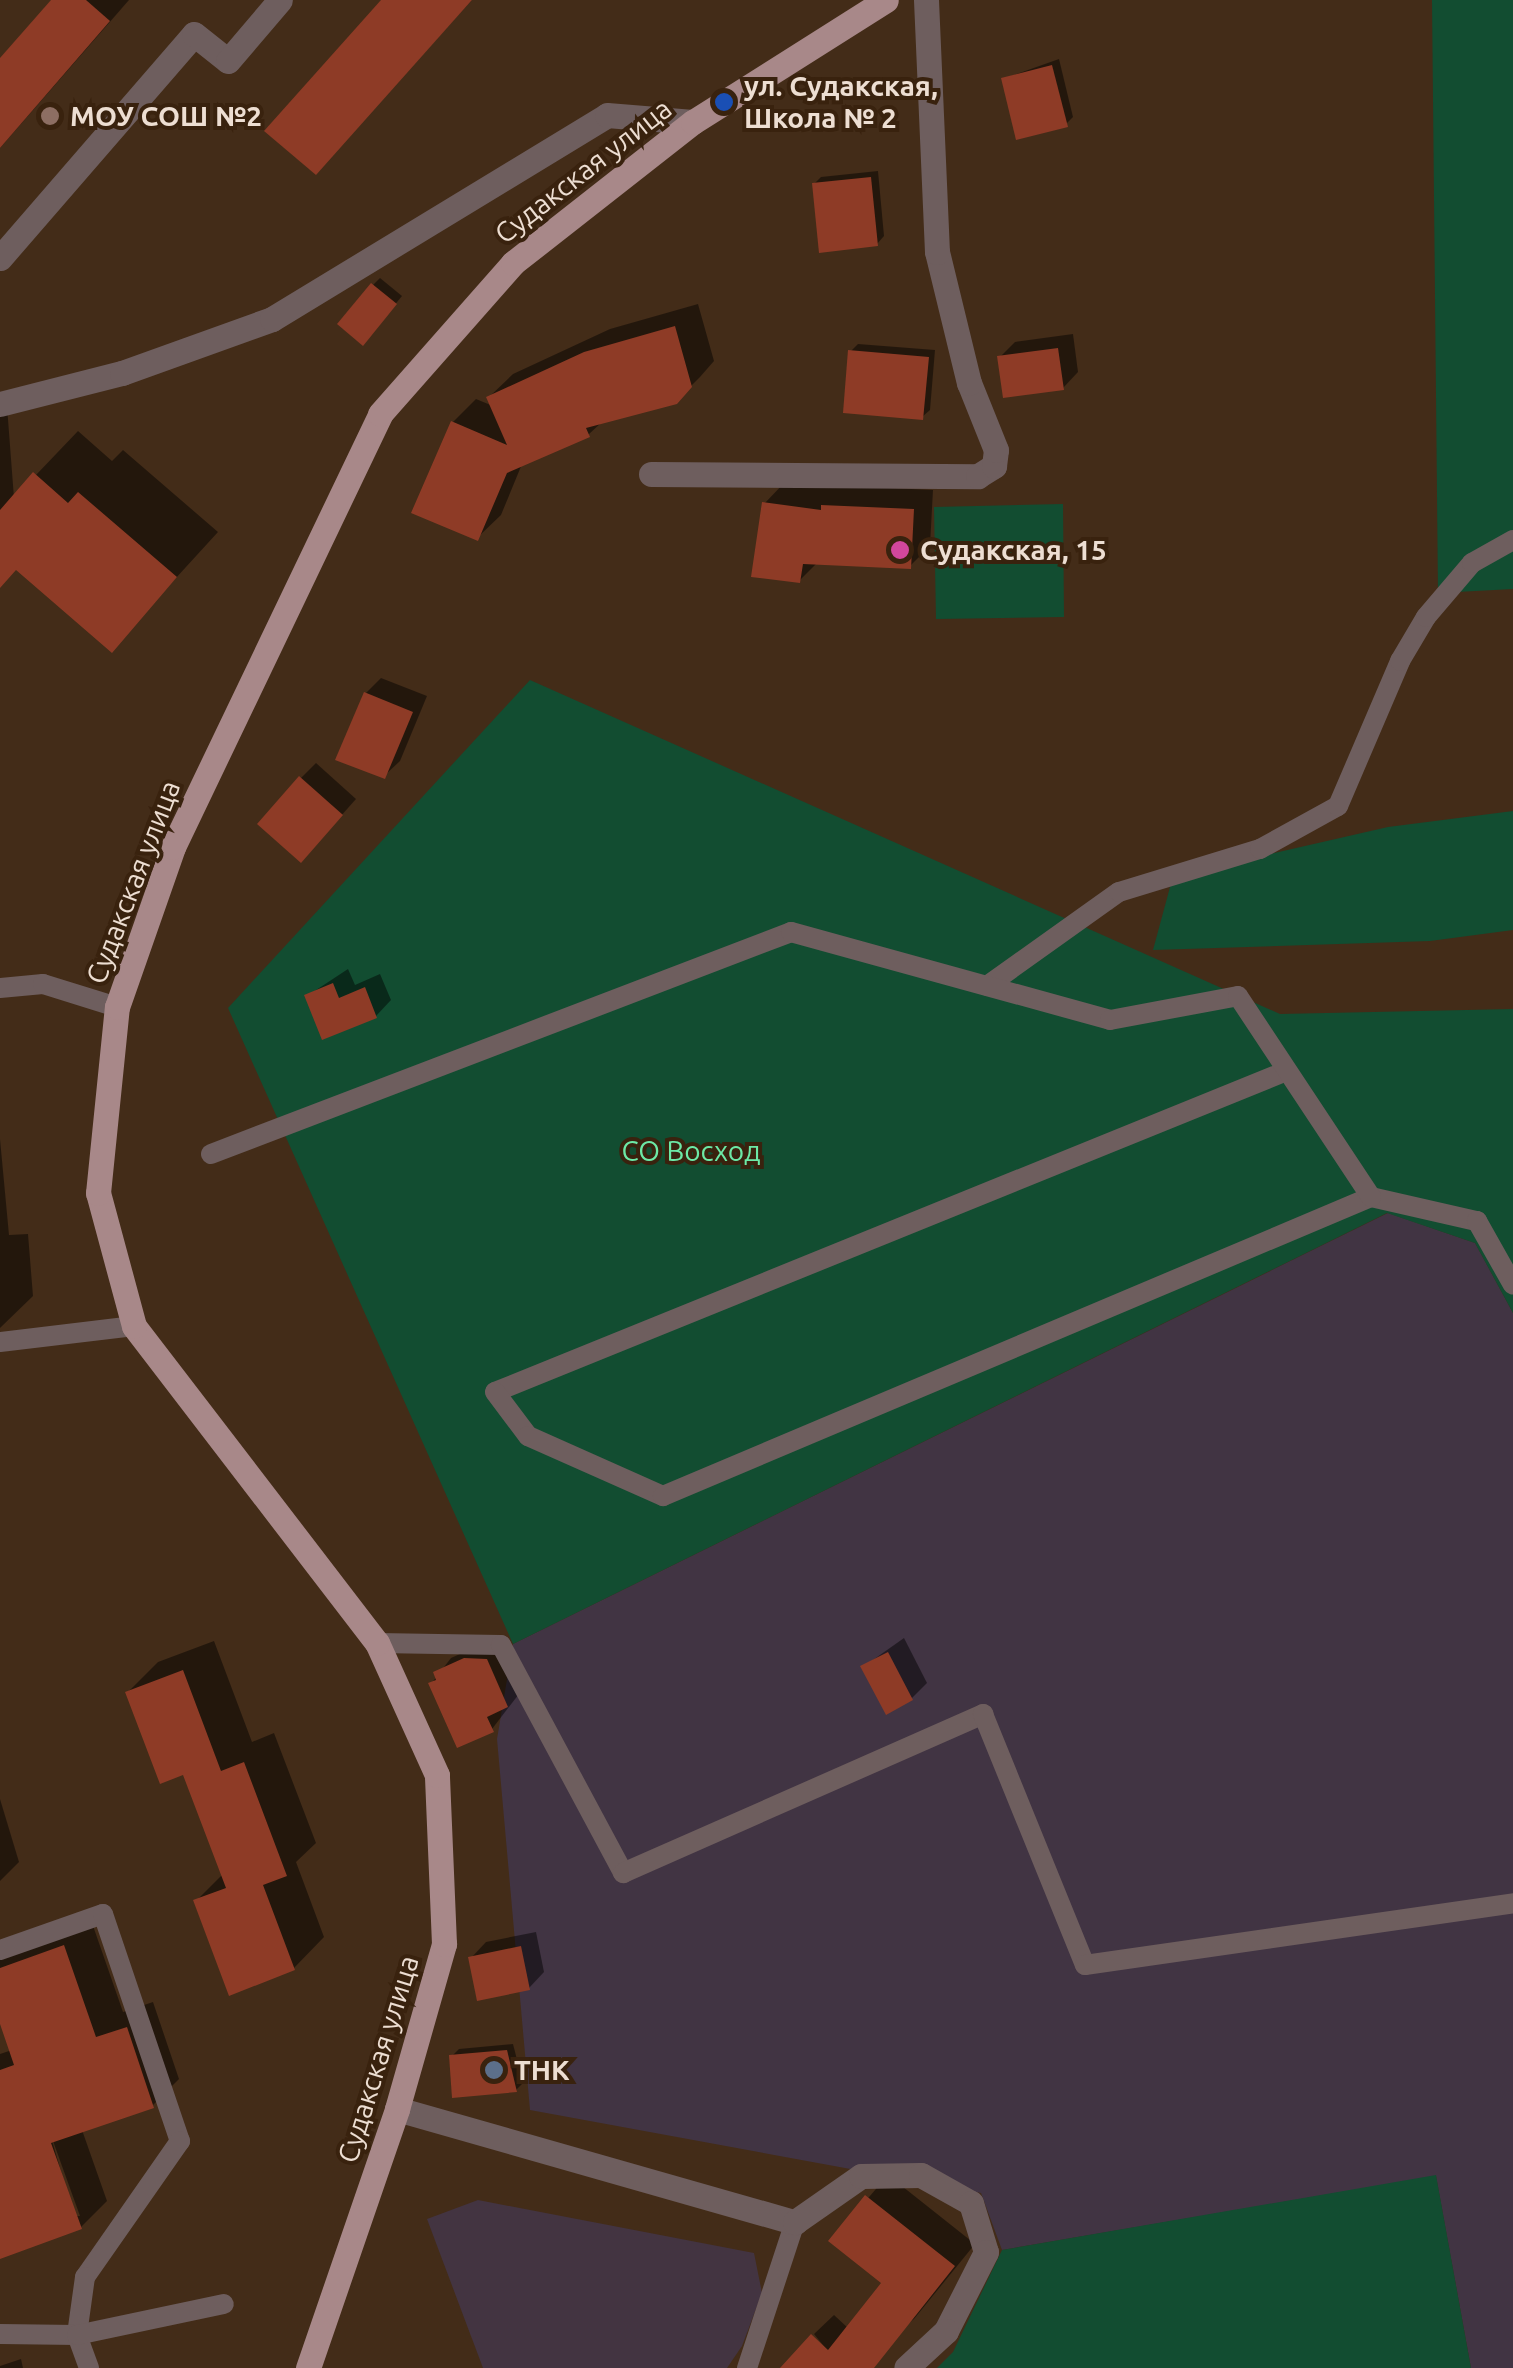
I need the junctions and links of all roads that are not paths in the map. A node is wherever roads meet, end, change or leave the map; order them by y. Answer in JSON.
{"nodes":[{"id":1,"x":280,"y":0,"type":"edge"},
{"id":2,"x":886,"y":0,"type":"edge"},
{"id":3,"x":926,"y":0,"type":"edge"},
{"id":4,"x":693,"y":122,"type":"junction"},
{"id":5,"x":0,"y":258,"type":"edge"},
{"id":6,"x":0,"y":404,"type":"edge"},
{"id":7,"x":651,"y":474,"type":"dead end"},
{"id":8,"x":1513,"y":540,"type":"edge"},
{"id":9,"x":987,"y":986,"type":"junction"},
{"id":10,"x":0,"y":988,"type":"edge"},
{"id":11,"x":117,"y":1008,"type":"junction"},
{"id":12,"x":1284,"y":1072,"type":"junction"},
{"id":13,"x":211,"y":1154,"type":"dead end"},
{"id":14,"x":1371,"y":1197,"type":"junction"},
{"id":15,"x":1513,"y":1285,"type":"edge"},
{"id":16,"x":134,"y":1326,"type":"junction"},
{"id":17,"x":0,"y":1342,"type":"edge"},
{"id":18,"x":377,"y":1643,"type":"junction"},
{"id":19,"x":1513,"y":1903,"type":"edge"},
{"id":20,"x":0,"y":1950,"type":"edge"},
{"id":21,"x":397,"y":2109,"type":"junction"},
{"id":22,"x":795,"y":2222,"type":"junction"},
{"id":23,"x":224,"y":2304,"type":"dead end"},
{"id":24,"x":0,"y":2334,"type":"edge"},
{"id":25,"x":77,"y":2335,"type":"junction"},
{"id":26,"x":89,"y":2368,"type":"edge"},
{"id":27,"x":308,"y":2368,"type":"edge"},
{"id":28,"x":746,"y":2368,"type":"edge"},
{"id":29,"x":906,"y":2368,"type":"edge"}],
"edges":[{"from":1,"to":5,"type":"street"},
{"from":2,"to":4,"type":"main road","name":"Судакская улица"},
{"from":3,"to":7,"type":"street"},
{"from":4,"to":6,"type":"street"},
{"from":4,"to":11,"type":"main road","name":"Судакская улица"},
{"from":8,"to":9,"type":"lane"},
{"from":9,"to":12,"type":"lane"},
{"from":9,"to":13,"type":"lane"},
{"from":10,"to":11,"type":"lane"},
{"from":11,"to":16,"type":"main road","name":"Судакская улица"},
{"from":12,"to":14,"type":"lane"},
{"from":12,"to":14,"type":"lane"},
{"from":14,"to":15,"type":"lane"},
{"from":16,"to":17,"type":"lane"},
{"from":16,"to":18,"type":"main road","name":"Судакская улица"},
{"from":18,"to":19,"type":"lane"},
{"from":18,"to":21,"type":"main road","name":"Судакская улица"},
{"from":20,"to":25,"type":"lane"},
{"from":21,"to":22,"type":"street"},
{"from":21,"to":27,"type":"main road","name":"Судакская улица"},
{"from":22,"to":28,"type":"lane"},
{"from":22,"to":29,"type":"street"},
{"from":23,"to":25,"type":"lane"},
{"from":24,"to":25,"type":"lane"},
{"from":25,"to":26,"type":"lane"}]}
